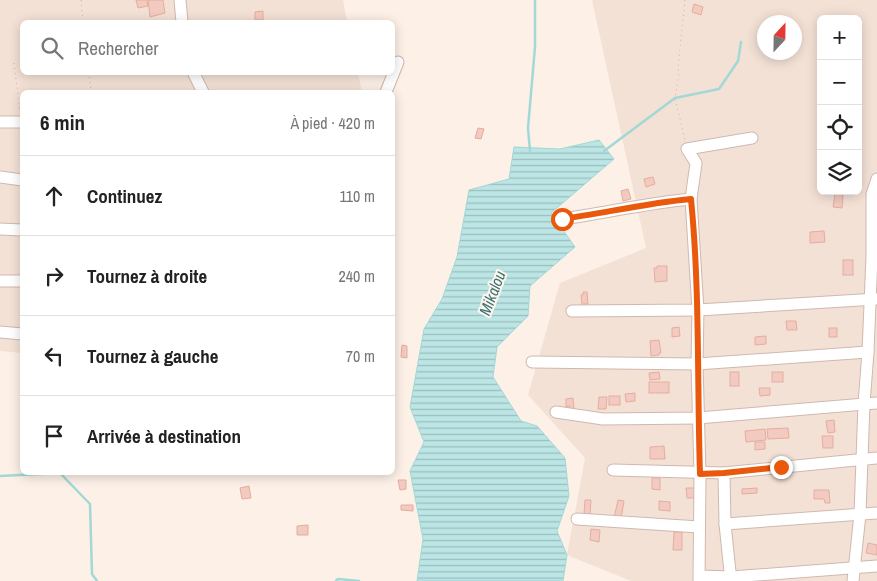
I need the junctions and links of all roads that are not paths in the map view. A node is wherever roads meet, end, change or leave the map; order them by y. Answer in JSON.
{"nodes":[{"id":1,"x":180,"y":0,"type":"edge"},
{"id":2,"x":182,"y":20,"type":"edge"},
{"id":3,"x":398,"y":62,"type":"dead end"},
{"id":4,"x":395,"y":70,"type":"edge"},
{"id":5,"x":194,"y":75,"type":"edge"},
{"id":6,"x":393,"y":75,"type":"edge"},
{"id":7,"x":202,"y":90,"type":"edge"},
{"id":8,"x":387,"y":90,"type":"edge"},
{"id":9,"x":0,"y":122,"type":"edge"},
{"id":10,"x":20,"y":122,"type":"edge"},
{"id":11,"x":752,"y":138,"type":"dead end"},
{"id":12,"x":0,"y":177,"type":"edge"},
{"id":13,"x":877,"y":179,"type":"edge"},
{"id":14,"x":20,"y":180,"type":"edge"},
{"id":15,"x":691,"y":199,"type":"junction"},
{"id":16,"x":562,"y":219,"type":"dead end"},
{"id":17,"x":0,"y":229,"type":"edge"},
{"id":18,"x":20,"y":230,"type":"edge"},
{"id":19,"x":875,"y":255,"type":"edge"},
{"id":20,"x":0,"y":281,"type":"edge"},
{"id":21,"x":20,"y":281,"type":"edge"},
{"id":22,"x":874,"y":299,"type":"edge"},
{"id":23,"x":698,"y":310,"type":"junction"},
{"id":24,"x":572,"y":311,"type":"dead end"},
{"id":25,"x":0,"y":332,"type":"edge"},
{"id":26,"x":20,"y":334,"type":"edge"},
{"id":27,"x":868,"y":352,"type":"junction"},
{"id":28,"x":532,"y":362,"type":"dead end"},
{"id":29,"x":697,"y":364,"type":"junction"},
{"id":30,"x":877,"y":403,"type":"edge"},
{"id":31,"x":864,"y":404,"type":"junction"},
{"id":32,"x":556,"y":412,"type":"dead end"},
{"id":33,"x":698,"y":418,"type":"junction"},
{"id":34,"x":877,"y":458,"type":"edge"},
{"id":35,"x":861,"y":459,"type":"junction"},
{"id":36,"x":613,"y":470,"type":"dead end"},
{"id":37,"x":724,"y":473,"type":"junction"},
{"id":38,"x":700,"y":474,"type":"junction"},
{"id":39,"x":877,"y":513,"type":"edge"},
{"id":40,"x":860,"y":514,"type":"junction"},
{"id":41,"x":577,"y":519,"type":"dead end"},
{"id":42,"x":725,"y":524,"type":"junction"},
{"id":43,"x":699,"y":527,"type":"junction"},
{"id":44,"x":877,"y":566,"type":"edge"},
{"id":45,"x":853,"y":567,"type":"junction"},
{"id":46,"x":699,"y":579,"type":"edge"},
{"id":47,"x":731,"y":579,"type":"edge"},
{"id":48,"x":853,"y":581,"type":"edge"}],
"edges":[{"from":1,"to":2,"type":"street"},
{"from":3,"to":4,"type":"street"},
{"from":5,"to":7,"type":"street"},
{"from":6,"to":8,"type":"street"},
{"from":9,"to":10,"type":"street"},
{"from":11,"to":15,"type":"street"},
{"from":12,"to":14,"type":"street"},
{"from":13,"to":19,"type":"street"},
{"from":15,"to":16,"type":"street"},
{"from":15,"to":23,"type":"street"},
{"from":17,"to":18,"type":"street"},
{"from":19,"to":22,"type":"street"},
{"from":20,"to":21,"type":"street"},
{"from":22,"to":23,"type":"street"},
{"from":22,"to":27,"type":"street"},
{"from":23,"to":24,"type":"street"},
{"from":23,"to":29,"type":"street"},
{"from":25,"to":26,"type":"street"},
{"from":27,"to":29,"type":"street"},
{"from":27,"to":31,"type":"street"},
{"from":28,"to":29,"type":"street"},
{"from":29,"to":33,"type":"street"},
{"from":30,"to":31,"type":"street"},
{"from":31,"to":33,"type":"street"},
{"from":31,"to":35,"type":"street"},
{"from":32,"to":33,"type":"street"},
{"from":33,"to":38,"type":"street"},
{"from":34,"to":35,"type":"street"},
{"from":35,"to":37,"type":"street"},
{"from":35,"to":40,"type":"street"},
{"from":36,"to":38,"type":"street"},
{"from":37,"to":38,"type":"street"},
{"from":37,"to":42,"type":"street"},
{"from":38,"to":43,"type":"street"},
{"from":39,"to":40,"type":"street"},
{"from":40,"to":42,"type":"street"},
{"from":40,"to":45,"type":"street"},
{"from":41,"to":43,"type":"street"},
{"from":42,"to":47,"type":"street"},
{"from":43,"to":46,"type":"street"},
{"from":44,"to":45,"type":"street"},
{"from":45,"to":47,"type":"street"},
{"from":45,"to":48,"type":"street"},
{"from":46,"to":47,"type":"street"}]}
